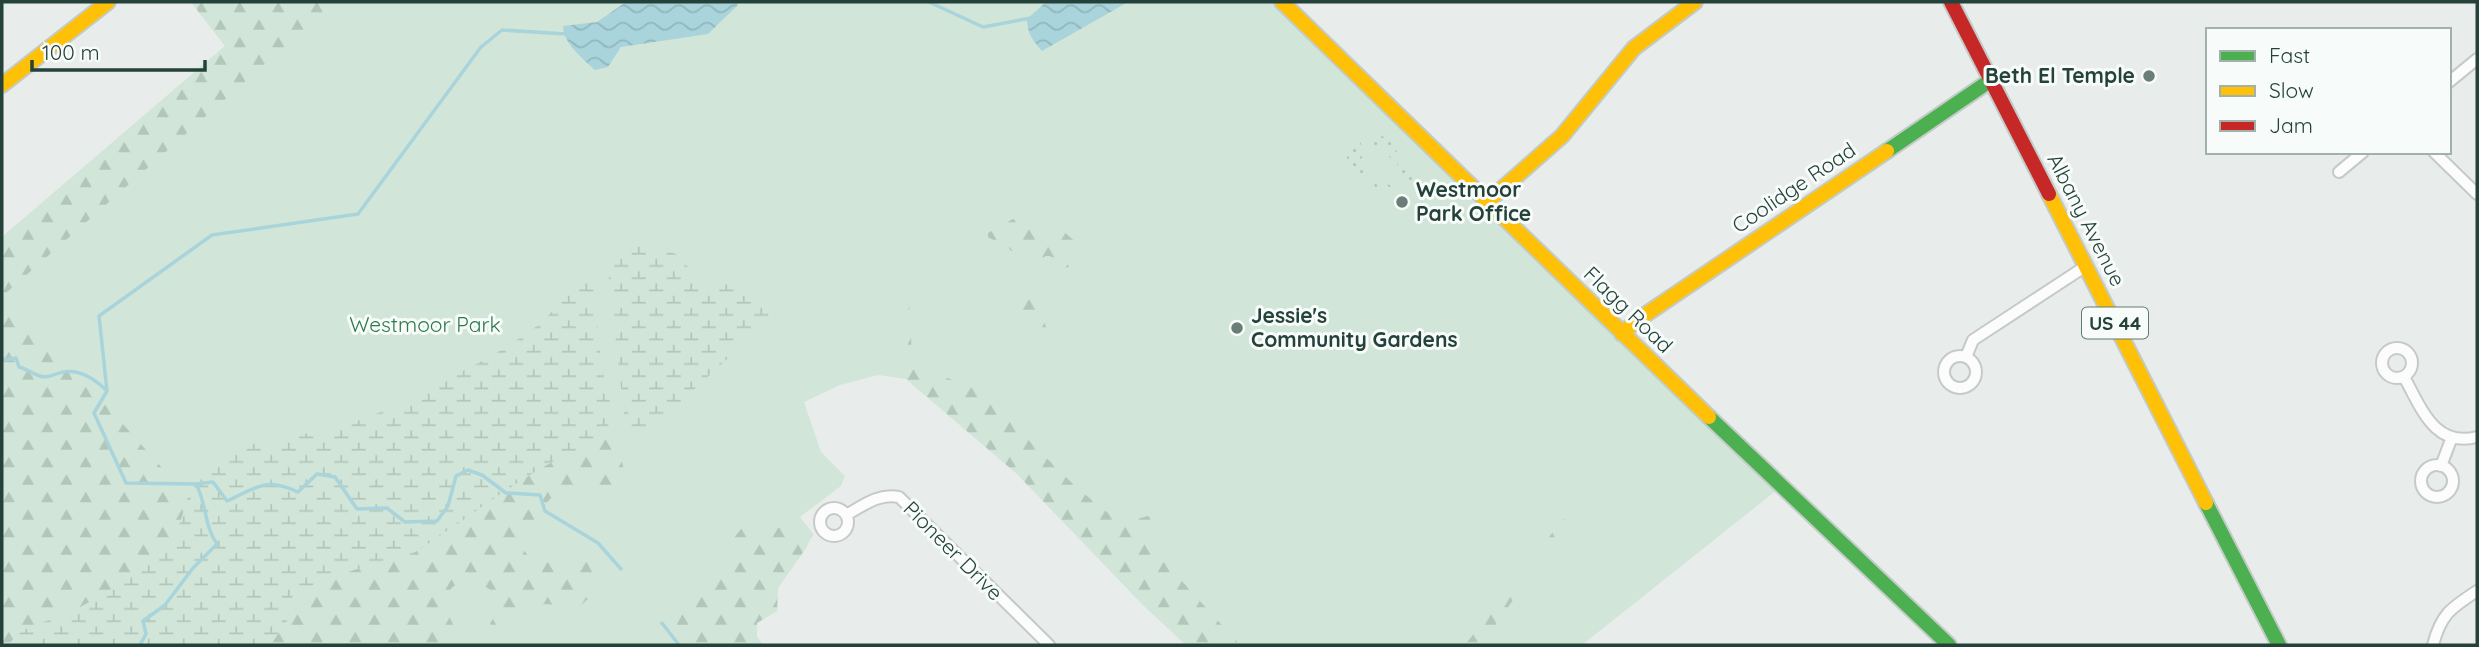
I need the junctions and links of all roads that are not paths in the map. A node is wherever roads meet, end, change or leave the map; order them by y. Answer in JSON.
{"nodes":[{"id":1,"x":108,"y":2,"type":"edge"},
{"id":2,"x":1282,"y":2,"type":"edge"},
{"id":3,"x":1695,"y":2,"type":"edge"},
{"id":4,"x":1951,"y":2,"type":"edge"},
{"id":5,"x":2477,"y":60,"type":"edge"},
{"id":6,"x":1991,"y":80,"type":"junction"},
{"id":7,"x":2451,"y":80,"type":"edge"},
{"id":8,"x":2,"y":85,"type":"edge"},
{"id":9,"x":2361,"y":154,"type":"edge"},
{"id":10,"x":2436,"y":154,"type":"edge"},
{"id":11,"x":2339,"y":172,"type":"dead end"},
{"id":12,"x":2477,"y":194,"type":"edge"},
{"id":13,"x":1486,"y":202,"type":"junction"},
{"id":14,"x":2086,"y":266,"type":"junction"},
{"id":15,"x":1622,"y":334,"type":"junction"},
{"id":16,"x":1966,"y":357,"type":"dead end"},
{"id":17,"x":2404,"y":377,"type":"dead end"},
{"id":18,"x":2452,"y":437,"type":"junction"},
{"id":19,"x":2477,"y":437,"type":"edge"},
{"id":20,"x":2441,"y":466,"type":"dead end"},
{"id":21,"x":846,"y":515,"type":"dead end"},
{"id":22,"x":2477,"y":591,"type":"edge"},
{"id":23,"x":1049,"y":645,"type":"edge"},
{"id":24,"x":1948,"y":645,"type":"edge"},
{"id":25,"x":2279,"y":645,"type":"edge"},
{"id":26,"x":2433,"y":645,"type":"edge"}],
"edges":[{"from":1,"to":8,"type":"main road"},
{"from":2,"to":13,"type":"main road","name":"Flagg Road"},
{"from":3,"to":13,"type":"main road"},
{"from":4,"to":6,"type":"main road","name":"Albany Avenue","number":"US 44"},
{"from":5,"to":7,"type":"street"},
{"from":6,"to":14,"type":"main road","name":"Albany Avenue","number":"US 44"},
{"from":6,"to":15,"type":"main road","name":"Coolidge Road"},
{"from":9,"to":11,"type":"street"},
{"from":10,"to":12,"type":"street"},
{"from":13,"to":15,"type":"main road","name":"Flagg Road"},
{"from":14,"to":16,"type":"street"},
{"from":14,"to":25,"type":"main road","name":"Albany Avenue","number":"US 44"},
{"from":15,"to":24,"type":"main road","name":"Flagg Road"},
{"from":17,"to":18,"type":"street"},
{"from":18,"to":19,"type":"street"},
{"from":18,"to":20,"type":"street"},
{"from":21,"to":23,"type":"street","name":"Pioneer Drive"},
{"from":22,"to":26,"type":"street"}]}
